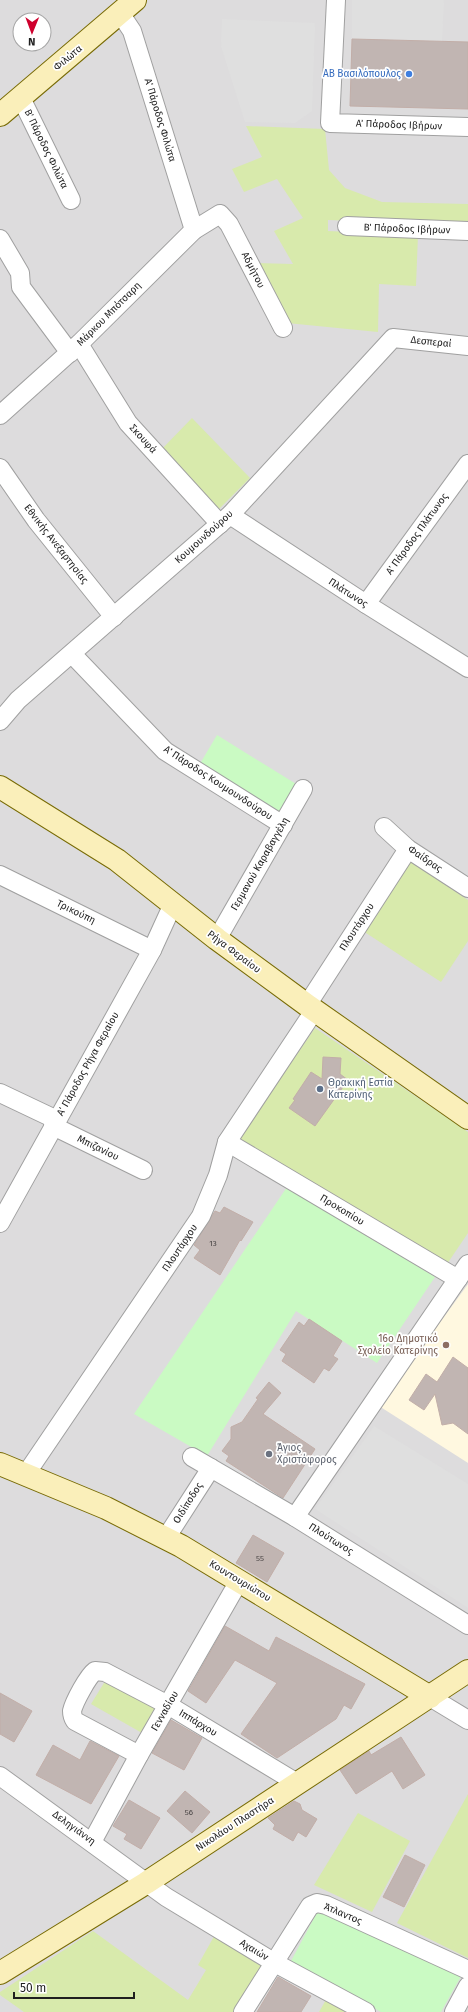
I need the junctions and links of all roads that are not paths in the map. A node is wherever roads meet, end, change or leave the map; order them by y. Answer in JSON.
{"nodes":[{"id":1,"x":336,"y":0,"type":"edge"},
{"id":2,"x":128,"y":6,"type":"edge"},
{"id":3,"x":21,"y":98,"type":"junction"},
{"id":4,"x":0,"y":115,"type":"edge"},
{"id":5,"x":468,"y":127,"type":"edge"},
{"id":6,"x":71,"y":200,"type":"dead end"},
{"id":7,"x":220,"y":214,"type":"joint"},
{"id":8,"x":347,"y":226,"type":"dead end"},
{"id":9,"x":194,"y":230,"type":"junction"},
{"id":10,"x":468,"y":231,"type":"edge"},
{"id":11,"x":0,"y":239,"type":"edge"},
{"id":12,"x":283,"y":328,"type":"dead end"},
{"id":13,"x":393,"y":338,"type":"joint"},
{"id":14,"x":468,"y":346,"type":"edge"},
{"id":15,"x":74,"y":349,"type":"junction"},
{"id":16,"x":0,"y":415,"type":"edge"},
{"id":17,"x":468,"y":464,"type":"edge"},
{"id":18,"x":0,"y":468,"type":"edge"},
{"id":19,"x":225,"y":520,"type":"junction"},
{"id":20,"x":366,"y":604,"type":"junction"},
{"id":21,"x":114,"y":617,"type":"junction"},
{"id":22,"x":72,"y":654,"type":"junction"},
{"id":23,"x":468,"y":668,"type":"edge"},
{"id":24,"x":0,"y":721,"type":"edge"},
{"id":25,"x":0,"y":787,"type":"edge"},
{"id":26,"x":303,"y":788,"type":"dead end"},
{"id":27,"x":283,"y":825,"type":"junction"},
{"id":28,"x":384,"y":827,"type":"dead end"},
{"id":29,"x":408,"y":849,"type":"junction"},
{"id":30,"x":0,"y":875,"type":"edge"},
{"id":31,"x":468,"y":888,"type":"edge"},
{"id":32,"x":173,"y":904,"type":"junction"},
{"id":33,"x":217,"y":939,"type":"junction"},
{"id":34,"x":152,"y":950,"type":"junction"},
{"id":35,"x":310,"y":1008,"type":"junction"},
{"id":36,"x":0,"y":1093,"type":"edge"},
{"id":37,"x":468,"y":1118,"type":"edge"},
{"id":38,"x":55,"y":1123,"type":"junction"},
{"id":39,"x":228,"y":1142,"type":"junction"},
{"id":40,"x":143,"y":1170,"type":"dead end"},
{"id":41,"x":0,"y":1223,"type":"edge"},
{"id":42,"x":468,"y":1264,"type":"edge"},
{"id":43,"x":458,"y":1279,"type":"junction"},
{"id":44,"x":192,"y":1456,"type":"dead end"},
{"id":45,"x":0,"y":1464,"type":"edge"},
{"id":46,"x":210,"y":1468,"type":"junction"},
{"id":47,"x":26,"y":1474,"type":"junction"},
{"id":48,"x":295,"y":1517,"type":"junction"},
{"id":49,"x":166,"y":1538,"type":"junction"},
{"id":50,"x":239,"y":1581,"type":"junction"},
{"id":51,"x":468,"y":1625,"type":"edge"},
{"id":52,"x":468,"y":1670,"type":"edge"},
{"id":53,"x":430,"y":1697,"type":"junction"},
{"id":54,"x":168,"y":1705,"type":"junction"},
{"id":55,"x":468,"y":1720,"type":"edge"},
{"id":56,"x":139,"y":1755,"type":"junction"},
{"id":57,"x":0,"y":1776,"type":"edge"},
{"id":58,"x":297,"y":1783,"type":"junction"},
{"id":59,"x":92,"y":1842,"type":"junction"},
{"id":60,"x":146,"y":1883,"type":"junction"},
{"id":61,"x":275,"y":1963,"type":"junction"},
{"id":62,"x":468,"y":1970,"type":"edge"},
{"id":63,"x":0,"y":1973,"type":"edge"},
{"id":64,"x":468,"y":1986,"type":"edge"},
{"id":65,"x":243,"y":2012,"type":"edge"},
{"id":66,"x":366,"y":2012,"type":"edge"},
{"id":67,"x":454,"y":2012,"type":"edge"}],
"edges":[{"from":1,"to":5,"type":"street","name":"Α΄ Πάροδος Ιβήρων"},
{"from":2,"to":3,"type":"street","name":"Φιλώτα"},
{"from":2,"to":9,"type":"street","name":"Α΄ Πάροδος Φιλώτα"},
{"from":3,"to":4,"type":"street","name":"Φιλώτα"},
{"from":3,"to":6,"type":"street","name":"Β΄ Πάροδος Φιλώτα"},
{"from":7,"to":9,"type":"street","name":"Μάρκου Μπότσαρη"},
{"from":7,"to":12,"type":"street","name":"Αδμήτου"},
{"from":8,"to":10,"type":"street","name":"Β΄ Πάροδος Ιβήρων"},
{"from":9,"to":15,"type":"street","name":"Μάρκου Μπότσαρη"},
{"from":11,"to":15,"type":"street","name":"Σκουφά"},
{"from":13,"to":14,"type":"street","name":"Δεσπεραί"},
{"from":13,"to":19,"type":"street","name":"Κουμουνδούρου"},
{"from":15,"to":16,"type":"street","name":"Μάρκου Μπότσαρη"},
{"from":15,"to":19,"type":"street","name":"Σκουφά"},
{"from":17,"to":20,"type":"street","name":"Α΄ Πάροδος Πλάτωνος"},
{"from":18,"to":21,"type":"street","name":"Εθνικής Ανεξαρτησίας"},
{"from":19,"to":20,"type":"street","name":"Πλάτωνος"},
{"from":19,"to":21,"type":"street","name":"Κουμουνδούρου"},
{"from":20,"to":23,"type":"street","name":"Πλάτωνος"},
{"from":21,"to":22,"type":"street","name":"Κουμουνδούρου"},
{"from":22,"to":24,"type":"street","name":"Κουμουνδούρου"},
{"from":22,"to":27,"type":"street","name":"Α΄ Πάροδος Κουμουνδούρου"},
{"from":25,"to":32,"type":"street","name":"Ρήγα Φεραίου"},
{"from":26,"to":27,"type":"street","name":"Γερμανού Καραβαγγέλη"},
{"from":27,"to":33,"type":"street","name":"Γερμανού Καραβαγγέλη"},
{"from":28,"to":29,"type":"street","name":"Φαίδρας"},
{"from":29,"to":31,"type":"street","name":"Φαίδρας"},
{"from":29,"to":35,"type":"street","name":"Πλουτάρχου"},
{"from":30,"to":34,"type":"street","name":"Τρικούπη"},
{"from":32,"to":33,"type":"street","name":"Ρήγα Φεραίου"},
{"from":32,"to":34,"type":"street","name":"Α΄ Πάροδος Ρήγα Φεραίου"},
{"from":33,"to":35,"type":"street","name":"Ρήγα Φεραίου"},
{"from":34,"to":38,"type":"street","name":"Α΄ Πάροδος Ρήγα Φεραίου"},
{"from":35,"to":37,"type":"street","name":"Ρήγα Φεραίου"},
{"from":35,"to":39,"type":"street","name":"Πλουτάρχου"},
{"from":36,"to":38,"type":"street","name":"Μπιζανίου"},
{"from":38,"to":40,"type":"street","name":"Μπιζανίου"},
{"from":38,"to":41,"type":"street","name":"Α΄ Πάροδος Ρήγα Φεραίου"},
{"from":39,"to":43,"type":"street","name":"Προκοπίου"},
{"from":39,"to":47,"type":"street","name":"Πλουτάρχου"},
{"from":42,"to":43,"type":"street"},
{"from":43,"to":48,"type":"street"},
{"from":44,"to":46,"type":"street","name":"Πλούτωνος"},
{"from":45,"to":47,"type":"street","name":"Κουντουριώτου"},
{"from":46,"to":48,"type":"street","name":"Πλούτωνος"},
{"from":46,"to":49,"type":"street","name":"Οιδίποδος"},
{"from":47,"to":49,"type":"street","name":"Κουντουριώτου"},
{"from":48,"to":51,"type":"street","name":"Πλούτωνος"},
{"from":49,"to":50,"type":"street","name":"Κουντουριώτου"},
{"from":50,"to":53,"type":"street","name":"Κουντουριώτου"},
{"from":50,"to":54,"type":"street","name":"Γενναδίου"},
{"from":52,"to":53,"type":"street","name":"Νικολάου Πλαστήρα"},
{"from":53,"to":55,"type":"street","name":"Κουντουριώτου"},
{"from":53,"to":58,"type":"street","name":"Νικολάου Πλαστήρα"},
{"from":54,"to":56,"type":"street","name":"Γενναδίου"},
{"from":54,"to":56,"type":"street","name":"Ιππάρχου"},
{"from":54,"to":58,"type":"street","name":"Ιππάρχου"},
{"from":56,"to":59,"type":"street","name":"Γενναδίου"},
{"from":57,"to":59,"type":"street","name":"Δεληγιάννη"},
{"from":58,"to":60,"type":"street","name":"Νικολάου Πλαστήρα"},
{"from":59,"to":60,"type":"street","name":"Δεληγιάννη"},
{"from":60,"to":61,"type":"street","name":"Αχαιών"},
{"from":60,"to":63,"type":"street","name":"Νικολάου Πλαστήρα"},
{"from":61,"to":62,"type":"street","name":"Άτλαντος"},
{"from":61,"to":65,"type":"street","name":"Άτλαντος"},
{"from":61,"to":66,"type":"street","name":"Αχαιών"},
{"from":64,"to":67,"type":"street"}]}
